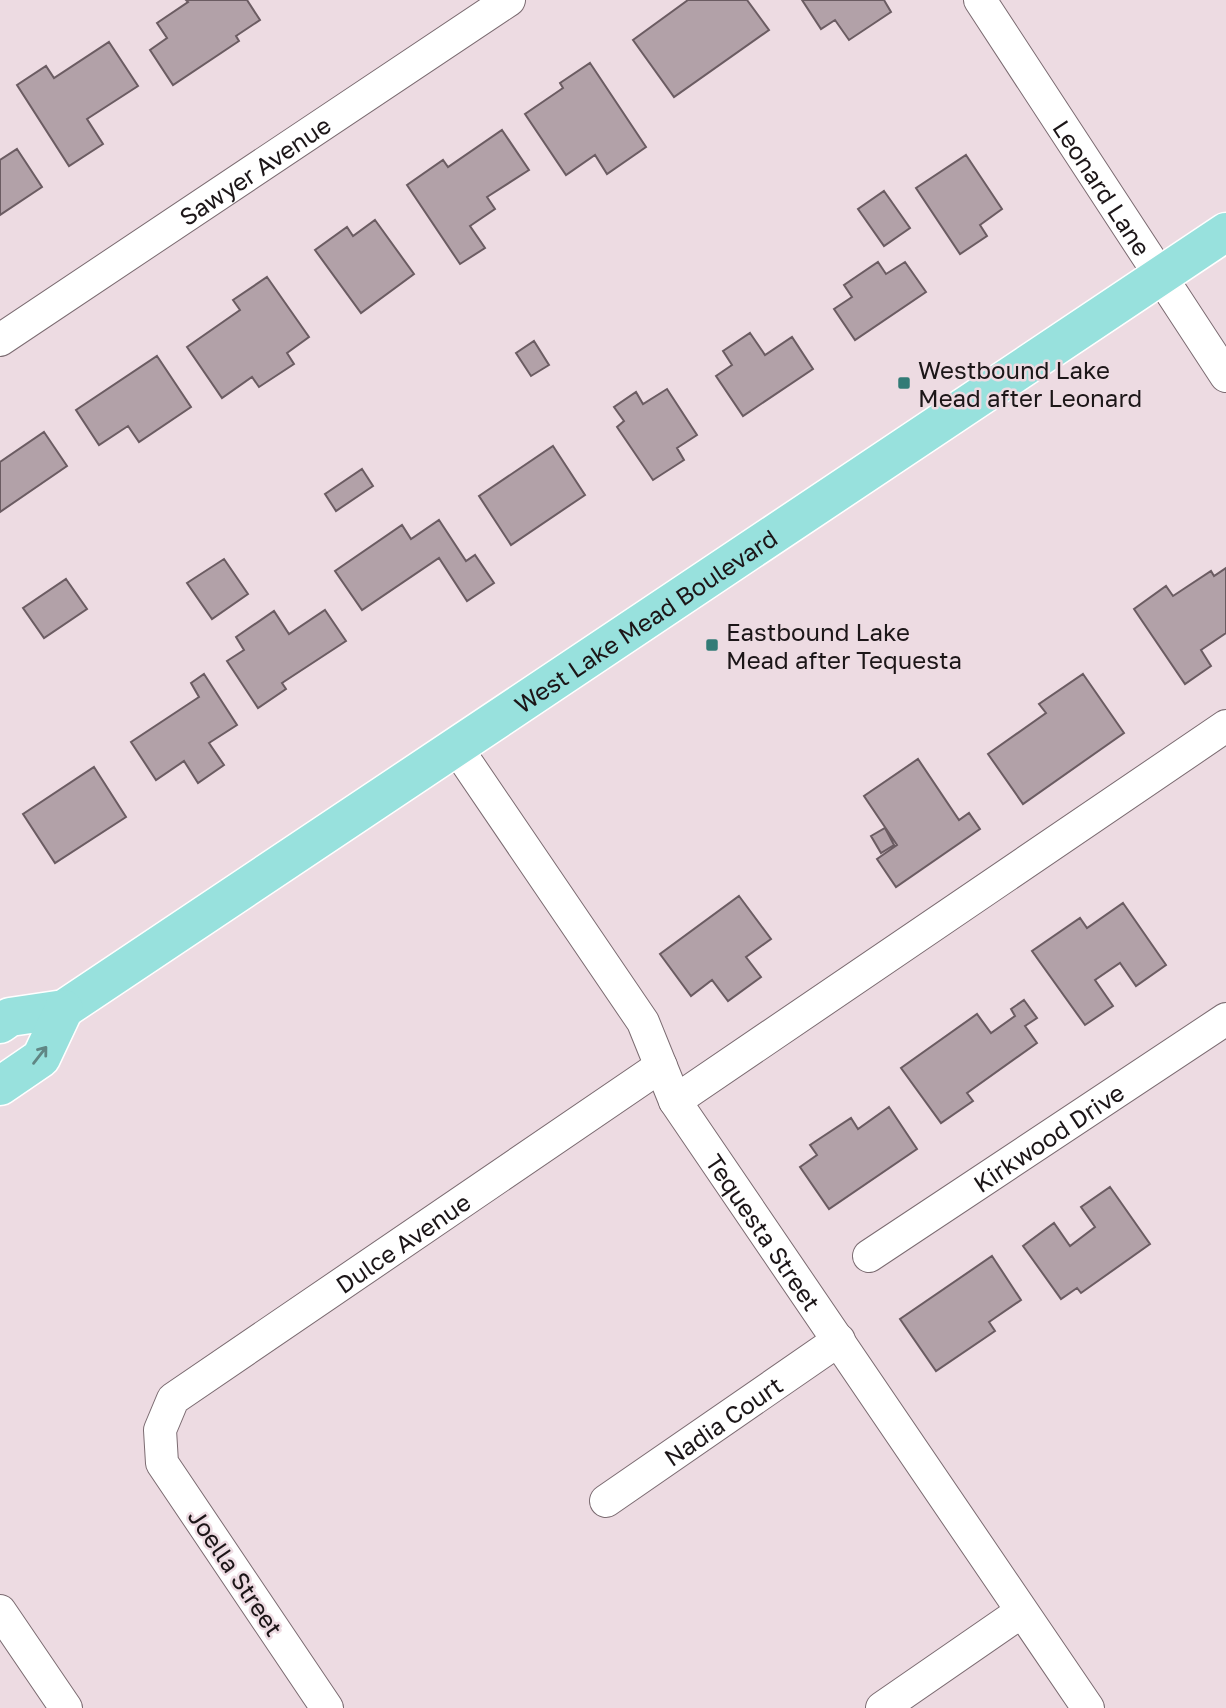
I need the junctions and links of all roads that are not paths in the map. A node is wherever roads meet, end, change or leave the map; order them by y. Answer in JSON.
{"nodes":[{"id":1,"x":509,"y":0,"type":"edge"},
{"id":2,"x":980,"y":0,"type":"edge"},
{"id":3,"x":1226,"y":232,"type":"edge"},
{"id":4,"x":1160,"y":277,"type":"junction"},
{"id":5,"x":0,"y":340,"type":"edge"},
{"id":6,"x":1226,"y":376,"type":"edge"},
{"id":7,"x":1226,"y":726,"type":"edge"},
{"id":8,"x":456,"y":747,"type":"junction"},
{"id":9,"x":64,"y":1009,"type":"junction"},
{"id":10,"x":1226,"y":1019,"type":"edge"},
{"id":11,"x":0,"y":1024,"type":"edge"},
{"id":12,"x":661,"y":1066,"type":"junction"},
{"id":13,"x":0,"y":1086,"type":"edge"},
{"id":14,"x":675,"y":1101,"type":"junction"},
{"id":15,"x":869,"y":1256,"type":"dead end"},
{"id":16,"x":839,"y":1340,"type":"junction"},
{"id":17,"x":160,"y":1430,"type":"joint"},
{"id":18,"x":606,"y":1501,"type":"dead end"},
{"id":19,"x":0,"y":1611,"type":"edge"},
{"id":20,"x":1021,"y":1612,"type":"junction"},
{"id":21,"x":66,"y":1708,"type":"edge"},
{"id":22,"x":327,"y":1708,"type":"edge"},
{"id":23,"x":882,"y":1708,"type":"edge"},
{"id":24,"x":1088,"y":1708,"type":"edge"}],
"edges":[{"from":1,"to":5,"type":"street","name":"Sawyer Avenue"},
{"from":2,"to":4,"type":"street","name":"Leonard Lane"},
{"from":3,"to":4,"type":"main road","name":"West Lake Mead Boulevard"},
{"from":4,"to":6,"type":"street","name":"Leonard Lane"},
{"from":4,"to":8,"type":"main road","name":"West Lake Mead Boulevard"},
{"from":7,"to":14,"type":"street"},
{"from":8,"to":9,"type":"main road","name":"West Lake Mead Boulevard"},
{"from":8,"to":12,"type":"street","name":"Tequesta Street"},
{"from":9,"to":11,"type":"main road","name":"West Lake Mead Boulevard"},
{"from":13,"to":9,"type":"main road","one_way":true},
{"from":10,"to":15,"type":"street","name":"Kirkwood Drive"},
{"from":12,"to":14,"type":"street","name":"Tequesta Street"},
{"from":12,"to":17,"type":"street","name":"Dulce Avenue"},
{"from":14,"to":16,"type":"street","name":"Tequesta Street"},
{"from":16,"to":18,"type":"street","name":"Nadia Court"},
{"from":16,"to":20,"type":"street","name":"Tequesta Street"},
{"from":17,"to":22,"type":"street","name":"Joella Street"},
{"from":19,"to":21,"type":"street"},
{"from":20,"to":23,"type":"street"},
{"from":20,"to":24,"type":"street","name":"Tequesta Street"}]}
